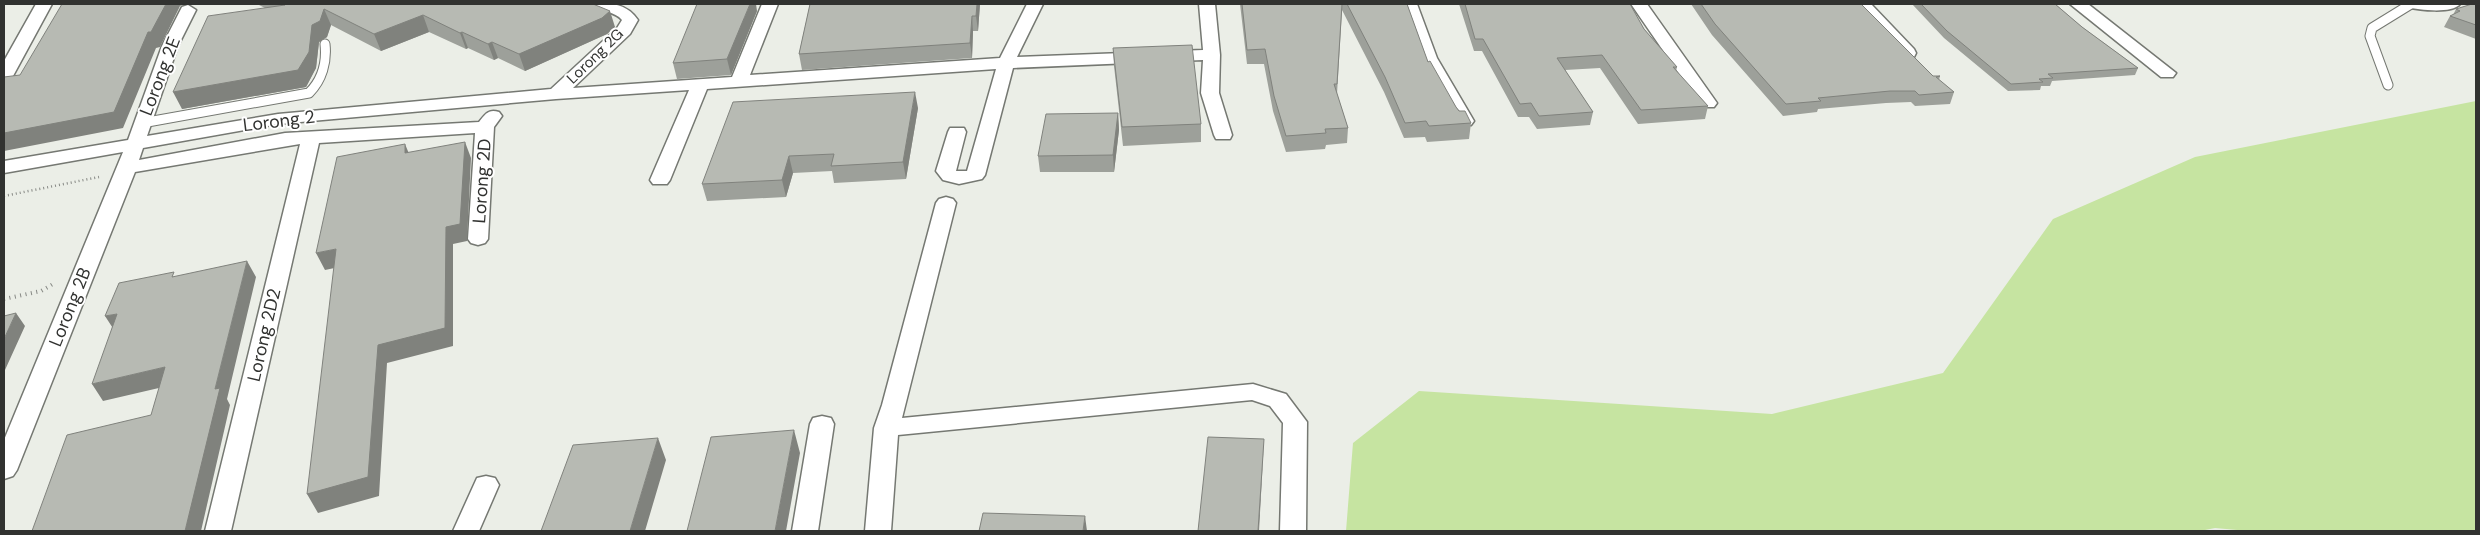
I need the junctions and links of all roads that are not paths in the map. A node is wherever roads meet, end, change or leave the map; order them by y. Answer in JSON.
{"nodes":[{"id":1,"x":44,"y":4,"type":"edge"},
{"id":2,"x":602,"y":4,"type":"edge"},
{"id":3,"x":770,"y":4,"type":"edge"},
{"id":4,"x":1034,"y":4,"type":"edge"},
{"id":5,"x":1207,"y":4,"type":"edge"},
{"id":6,"x":1409,"y":4,"type":"edge"},
{"id":7,"x":1639,"y":4,"type":"edge"},
{"id":8,"x":1862,"y":4,"type":"edge"},
{"id":9,"x":2078,"y":4,"type":"edge"},
{"id":10,"x":2412,"y":4,"type":"edge"},
{"id":11,"x":2452,"y":4,"type":"edge"},
{"id":12,"x":188,"y":10,"type":"dead end"},
{"id":13,"x":325,"y":44,"type":"dead end"},
{"id":14,"x":1212,"y":54,"type":"junction"},
{"id":15,"x":1006,"y":63,"type":"junction"},
{"id":16,"x":1918,"y":63,"type":"edge"},
{"id":17,"x":2166,"y":73,"type":"dead end"},
{"id":18,"x":4,"y":76,"type":"edge"},
{"id":19,"x":739,"y":81,"type":"junction"},
{"id":20,"x":700,"y":84,"type":"junction"},
{"id":21,"x":2388,"y":85,"type":"dead end"},
{"id":22,"x":556,"y":94,"type":"junction"},
{"id":23,"x":504,"y":98,"type":"junction"},
{"id":24,"x":1708,"y":103,"type":"edge"},
{"id":25,"x":1465,"y":121,"type":"edge"},
{"id":26,"x":142,"y":122,"type":"junction"},
{"id":27,"x":485,"y":127,"type":"junction"},
{"id":28,"x":957,"y":132,"type":"dead end"},
{"id":29,"x":1223,"y":135,"type":"dead end"},
{"id":30,"x":311,"y":138,"type":"junction"},
{"id":31,"x":134,"y":144,"type":"junction"},
{"id":32,"x":4,"y":167,"type":"edge"},
{"id":33,"x":127,"y":168,"type":"junction"},
{"id":34,"x":660,"y":180,"type":"dead end"},
{"id":35,"x":946,"y":203,"type":"dead end"},
{"id":36,"x":478,"y":239,"type":"dead end"},
{"id":37,"x":822,"y":424,"type":"dead end"},
{"id":38,"x":886,"y":428,"type":"junction"},
{"id":39,"x":4,"y":470,"type":"edge"},
{"id":40,"x":486,"y":485,"type":"dead end"},
{"id":41,"x":218,"y":531,"type":"edge"},
{"id":42,"x":466,"y":531,"type":"edge"},
{"id":43,"x":805,"y":531,"type":"edge"},
{"id":44,"x":878,"y":531,"type":"edge"},
{"id":45,"x":1293,"y":531,"type":"edge"}],
"edges":[{"from":1,"to":18,"type":"street"},
{"from":2,"to":22,"type":"street","name":"Lorong 2G"},
{"from":3,"to":19,"type":"street"},
{"from":4,"to":15,"type":"street"},
{"from":5,"to":14,"type":"street"},
{"from":6,"to":25,"type":"street"},
{"from":7,"to":24,"type":"street"},
{"from":8,"to":16,"type":"street"},
{"from":9,"to":17,"type":"street"},
{"from":10,"to":11,"type":"street"},
{"from":10,"to":21,"type":"lane"},
{"from":12,"to":26,"type":"street","name":"Lorong 2E"},
{"from":13,"to":26,"type":"lane"},
{"from":14,"to":15,"type":"street","name":"Lorong 2"},
{"from":14,"to":29,"type":"street"},
{"from":15,"to":19,"type":"street","name":"Lorong 2"},
{"from":15,"to":28,"type":"street"},
{"from":19,"to":20,"type":"street","name":"Lorong 2"},
{"from":20,"to":22,"type":"street","name":"Lorong 2"},
{"from":20,"to":34,"type":"street"},
{"from":22,"to":23,"type":"street","name":"Lorong 2"},
{"from":23,"to":27,"type":"street","name":"Lorong 2D"},
{"from":23,"to":31,"type":"street","name":"Lorong 2"},
{"from":26,"to":31,"type":"street","name":"Lorong 2E"},
{"from":27,"to":30,"type":"street"},
{"from":27,"to":36,"type":"street","name":"Lorong 2D"},
{"from":30,"to":33,"type":"street"},
{"from":30,"to":41,"type":"street","name":"Lorong 2D2"},
{"from":31,"to":32,"type":"street","name":"Lorong 2"},
{"from":31,"to":33,"type":"street","name":"Lorong 2B"},
{"from":33,"to":39,"type":"street","name":"Lorong 2B"},
{"from":35,"to":38,"type":"street"},
{"from":37,"to":43,"type":"street"},
{"from":38,"to":44,"type":"street"},
{"from":38,"to":45,"type":"street"},
{"from":40,"to":42,"type":"street"}]}
